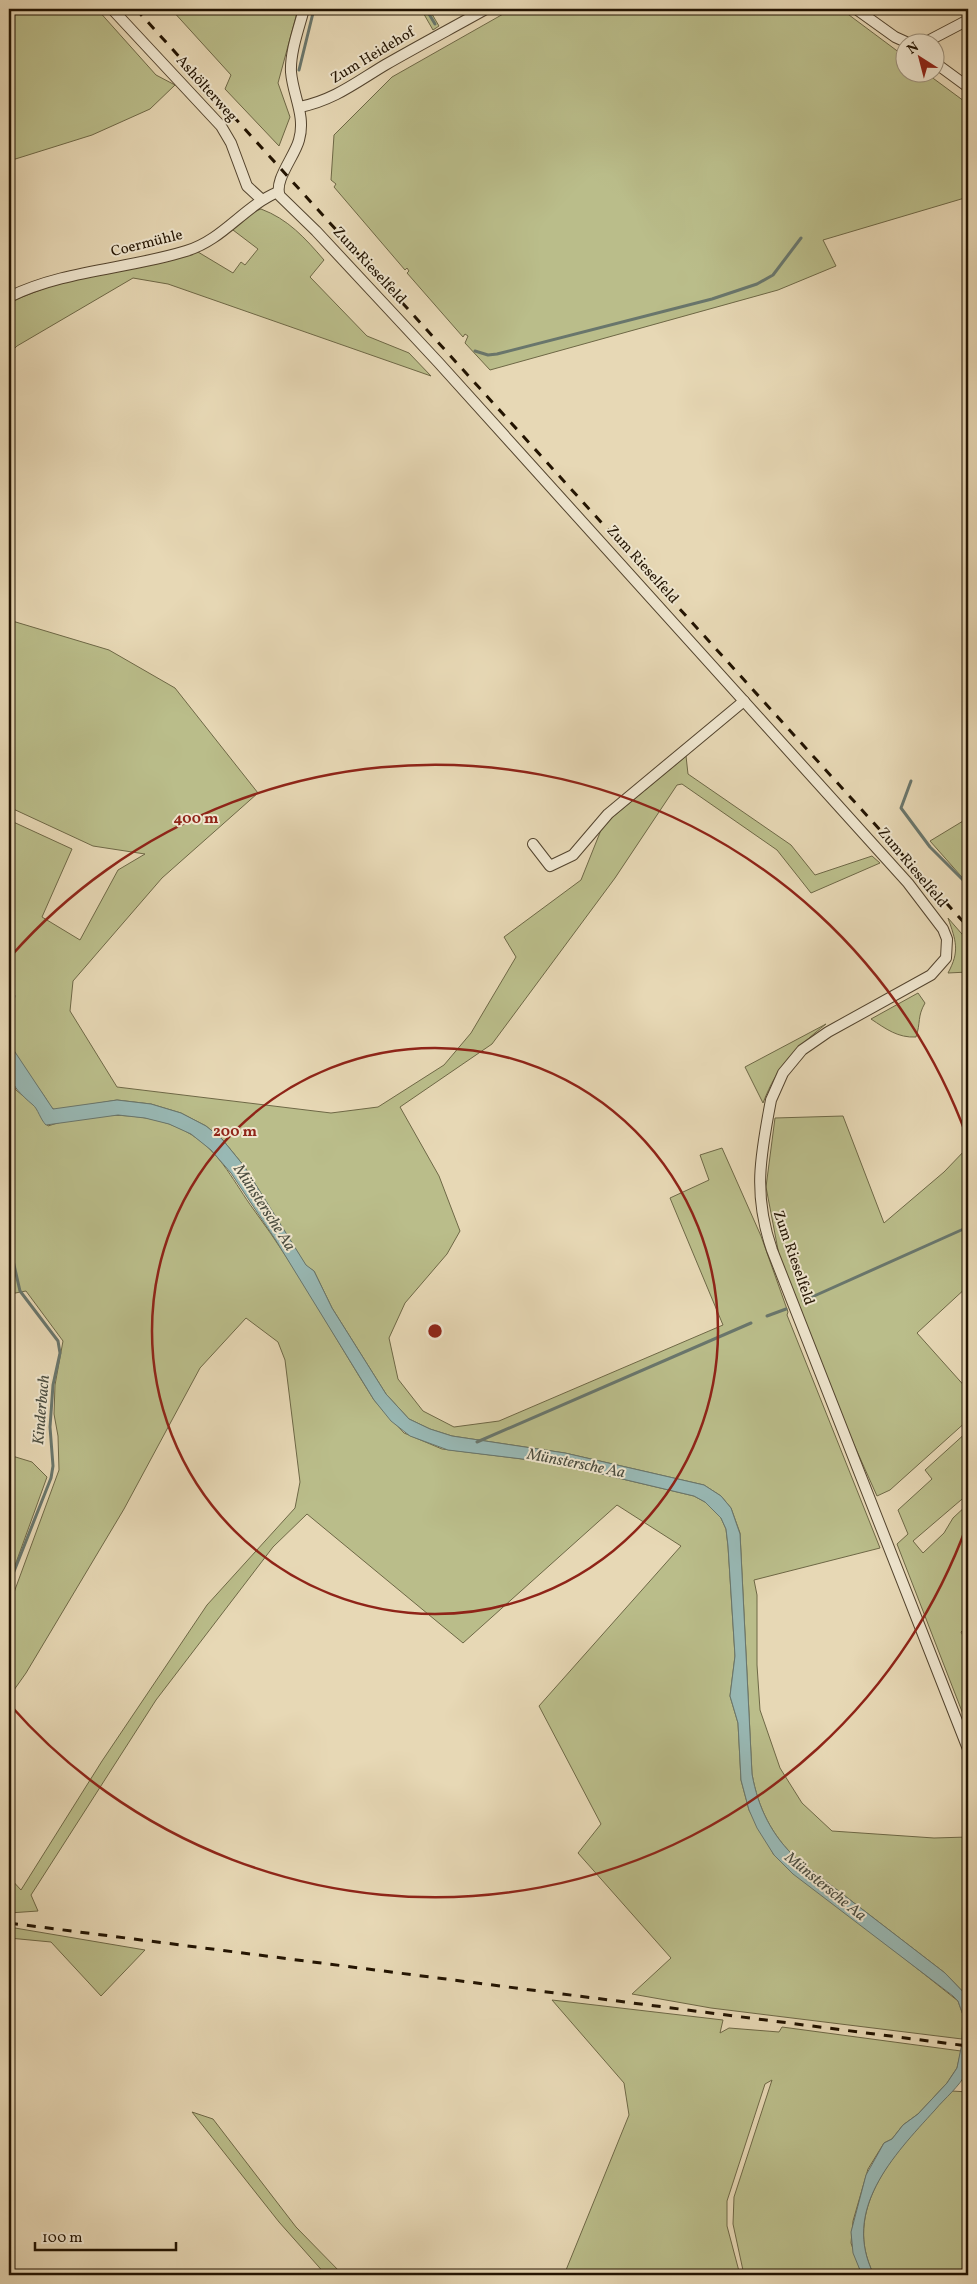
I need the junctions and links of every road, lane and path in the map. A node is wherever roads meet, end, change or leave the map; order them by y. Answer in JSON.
{"nodes":[{"id":1,"x":112,"y":9,"type":"edge"},
{"id":2,"x":304,"y":9,"type":"edge"},
{"id":3,"x":486,"y":9,"type":"edge"},
{"id":4,"x":856,"y":9,"type":"edge"},
{"id":5,"x":968,"y":20,"type":"edge"},
{"id":6,"x":944,"y":33,"type":"edge"},
{"id":7,"x":894,"y":37,"type":"edge"},
{"id":8,"x":944,"y":69,"type":"edge"},
{"id":9,"x":968,"y":87,"type":"edge"},
{"id":10,"x":300,"y":107,"type":"junction"},
{"id":11,"x":278,"y":192,"type":"junction"},
{"id":12,"x":260,"y":199,"type":"junction"},
{"id":13,"x":9,"y":297,"type":"edge"},
{"id":14,"x":744,"y":701,"type":"junction"},
{"id":15,"x":533,"y":844,"type":"dead end"},
{"id":16,"x":968,"y":1749,"type":"edge"}],
"edges":[{"from":1,"to":12,"type":"street","name":"Ashölterweg"},
{"from":2,"to":10,"type":"street"},
{"from":3,"to":10,"type":"street","name":"Zum Heidehof"},
{"from":4,"to":7,"type":"street"},
{"from":5,"to":6,"type":"street"},
{"from":8,"to":9,"type":"street"},
{"from":10,"to":11,"type":"street"},
{"from":11,"to":12,"type":"street","name":"Coermühle"},
{"from":11,"to":14,"type":"street","name":"Zum Rieselfeld"},
{"from":12,"to":13,"type":"street","name":"Coermühle"},
{"from":14,"to":15,"type":"street"},
{"from":14,"to":16,"type":"street","name":"Zum Rieselfeld"}]}
